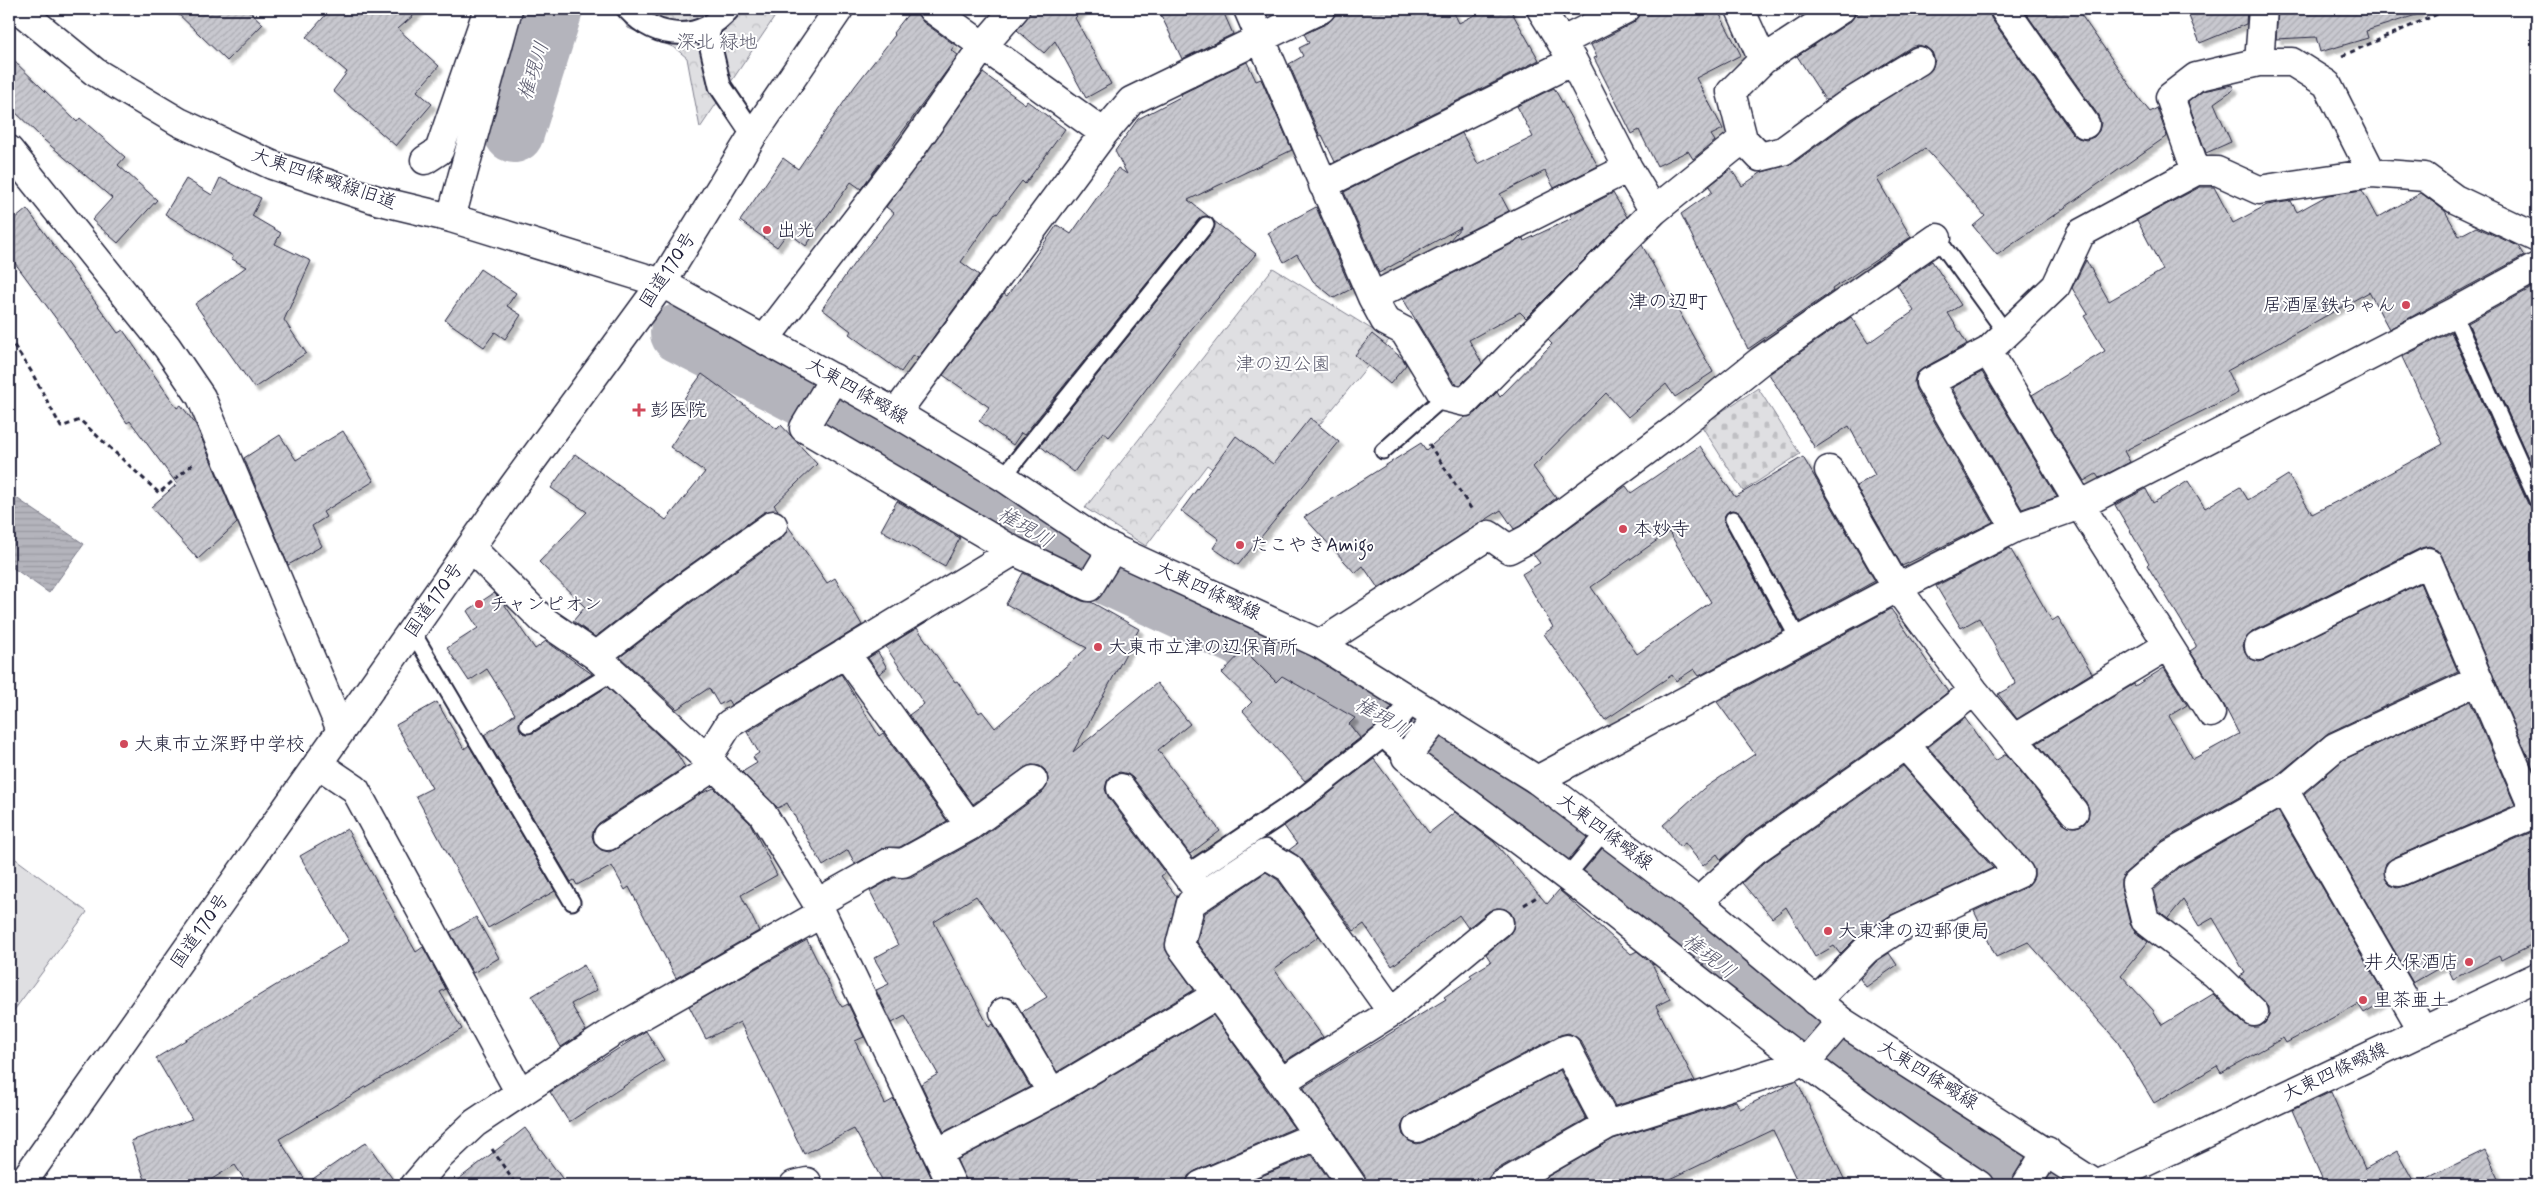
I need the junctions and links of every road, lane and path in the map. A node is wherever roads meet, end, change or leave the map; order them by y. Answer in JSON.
{"nodes":[{"id":1,"x":18,"y":9,"type":"edge"},
{"id":2,"x":488,"y":9,"type":"edge"},
{"id":3,"x":508,"y":9,"type":"edge"},
{"id":4,"x":628,"y":9,"type":"edge"},
{"id":5,"x":729,"y":9,"type":"edge"},
{"id":6,"x":839,"y":9,"type":"edge"},
{"id":7,"x":932,"y":9,"type":"edge"},
{"id":8,"x":1015,"y":9,"type":"edge"},
{"id":9,"x":1248,"y":9,"type":"edge"},
{"id":10,"x":1321,"y":9,"type":"edge"},
{"id":11,"x":1541,"y":9,"type":"edge"},
{"id":12,"x":1626,"y":9,"type":"edge"},
{"id":13,"x":1740,"y":9,"type":"edge"},
{"id":14,"x":1841,"y":9,"type":"edge"},
{"id":15,"x":2004,"y":9,"type":"edge"},
{"id":16,"x":2263,"y":9,"type":"edge"},
{"id":17,"x":2449,"y":9,"type":"edge"},
{"id":18,"x":712,"y":24,"type":"junction"},
{"id":19,"x":1259,"y":37,"type":"junction"},
{"id":20,"x":983,"y":46,"type":"junction"},
{"id":21,"x":1567,"y":51,"type":"junction"},
{"id":22,"x":1763,"y":60,"type":"junction"},
{"id":23,"x":1919,"y":61,"type":"dead end"},
{"id":24,"x":2259,"y":62,"type":"junction"},
{"id":25,"x":2307,"y":71,"type":"junction"},
{"id":26,"x":2085,"y":124,"type":"dead end"},
{"id":27,"x":1104,"y":133,"type":"junction"},
{"id":28,"x":753,"y":135,"type":"junction"},
{"id":29,"x":1743,"y":139,"type":"junction"},
{"id":30,"x":9,"y":150,"type":"edge"},
{"id":31,"x":424,"y":160,"type":"dead end"},
{"id":32,"x":1628,"y":168,"type":"junction"},
{"id":33,"x":2196,"y":171,"type":"junction"},
{"id":34,"x":2372,"y":173,"type":"junction"},
{"id":35,"x":1323,"y":185,"type":"junction"},
{"id":36,"x":1654,"y":211,"type":"junction"},
{"id":37,"x":451,"y":218,"type":"junction"},
{"id":38,"x":1206,"y":226,"type":"dead end"},
{"id":39,"x":1937,"y":238,"type":"joint"},
{"id":40,"x":2537,"y":238,"type":"edge"},
{"id":41,"x":2537,"y":267,"type":"edge"},
{"id":42,"x":662,"y":283,"type":"junction"},
{"id":43,"x":1372,"y":297,"type":"junction"},
{"id":44,"x":2453,"y":313,"type":"junction"},
{"id":45,"x":9,"y":338,"type":"edge"},
{"id":46,"x":765,"y":339,"type":"junction"},
{"id":47,"x":1996,"y":342,"type":"junction"},
{"id":48,"x":834,"y":379,"type":"junction"},
{"id":49,"x":1444,"y":397,"type":"junction"},
{"id":50,"x":896,"y":413,"type":"junction"},
{"id":51,"x":1415,"y":423,"type":"junction"},
{"id":52,"x":219,"y":441,"type":"junction"},
{"id":53,"x":1383,"y":451,"type":"dead end"},
{"id":54,"x":1829,"y":470,"type":"dead end"},
{"id":55,"x":1003,"y":477,"type":"junction"},
{"id":56,"x":2537,"y":500,"type":"edge"},
{"id":57,"x":2080,"y":505,"type":"junction"},
{"id":58,"x":1733,"y":519,"type":"dead end"},
{"id":59,"x":773,"y":525,"type":"dead end"},
{"id":60,"x":2015,"y":528,"type":"junction"},
{"id":61,"x":1489,"y":535,"type":"junction"},
{"id":62,"x":471,"y":548,"type":"junction"},
{"id":63,"x":1112,"y":549,"type":"junction"},
{"id":64,"x":1014,"y":551,"type":"junction"},
{"id":65,"x":1897,"y":588,"type":"junction"},
{"id":66,"x":412,"y":631,"type":"junction"},
{"id":67,"x":1799,"y":640,"type":"junction"},
{"id":68,"x":1320,"y":644,"type":"junction"},
{"id":69,"x":2167,"y":646,"type":"junction"},
{"id":70,"x":2259,"y":646,"type":"dead end"},
{"id":71,"x":845,"y":653,"type":"junction"},
{"id":72,"x":604,"y":664,"type":"junction"},
{"id":73,"x":2479,"y":680,"type":"junction"},
{"id":74,"x":1974,"y":691,"type":"junction"},
{"id":75,"x":1412,"y":703,"type":"junction"},
{"id":76,"x":2211,"y":713,"type":"dead end"},
{"id":77,"x":1437,"y":718,"type":"junction"},
{"id":78,"x":528,"y":725,"type":"dead end"},
{"id":79,"x":341,"y":730,"type":"junction"},
{"id":80,"x":1382,"y":736,"type":"junction"},
{"id":81,"x":2015,"y":738,"type":"junction"},
{"id":82,"x":1905,"y":745,"type":"junction"},
{"id":83,"x":1406,"y":757,"type":"junction"},
{"id":84,"x":711,"y":762,"type":"junction"},
{"id":85,"x":318,"y":764,"type":"junction"},
{"id":86,"x":1033,"y":780,"type":"dead end"},
{"id":87,"x":1537,"y":780,"type":"junction"},
{"id":88,"x":1121,"y":788,"type":"dead end"},
{"id":89,"x":2284,"y":790,"type":"junction"},
{"id":90,"x":2074,"y":812,"type":"dead end"},
{"id":91,"x":2536,"y":815,"type":"edge"},
{"id":92,"x":970,"y":826,"type":"junction"},
{"id":93,"x":1604,"y":832,"type":"junction"},
{"id":94,"x":608,"y":836,"type":"dead end"},
{"id":95,"x":2399,"y":872,"type":"dead end"},
{"id":96,"x":1566,"y":877,"type":"junction"},
{"id":97,"x":1194,"y":886,"type":"junction"},
{"id":98,"x":572,"y":902,"type":"dead end"},
{"id":99,"x":1698,"y":902,"type":"junction"},
{"id":100,"x":819,"y":908,"type":"junction"},
{"id":101,"x":1499,"y":923,"type":"dead end"},
{"id":102,"x":2537,"y":977,"type":"edge"},
{"id":103,"x":1218,"y":994,"type":"junction"},
{"id":104,"x":1816,"y":1001,"type":"junction"},
{"id":105,"x":1004,"y":1012,"type":"dead end"},
{"id":106,"x":1392,"y":1012,"type":"junction"},
{"id":107,"x":2254,"y":1012,"type":"dead end"},
{"id":108,"x":1840,"y":1022,"type":"junction"},
{"id":109,"x":2423,"y":1031,"type":"junction"},
{"id":110,"x":1806,"y":1059,"type":"junction"},
{"id":111,"x":1281,"y":1082,"type":"junction"},
{"id":112,"x":520,"y":1093,"type":"junction"},
{"id":113,"x":1052,"y":1093,"type":"junction"},
{"id":114,"x":475,"y":1123,"type":"junction"},
{"id":115,"x":1607,"y":1125,"type":"junction"},
{"id":116,"x":1417,"y":1128,"type":"dead end"},
{"id":117,"x":1318,"y":1135,"type":"junction"},
{"id":118,"x":937,"y":1153,"type":"junction"},
{"id":119,"x":2037,"y":1168,"type":"edge"},
{"id":120,"x":21,"y":1185,"type":"edge"},
{"id":121,"x":415,"y":1185,"type":"edge"},
{"id":122,"x":516,"y":1185,"type":"edge"},
{"id":123,"x":794,"y":1185,"type":"edge"},
{"id":124,"x":808,"y":1185,"type":"edge"},
{"id":125,"x":952,"y":1185,"type":"edge"},
{"id":126,"x":1201,"y":1185,"type":"edge"},
{"id":127,"x":1352,"y":1185,"type":"edge"},
{"id":128,"x":1502,"y":1185,"type":"edge"},
{"id":129,"x":1979,"y":1185,"type":"edge"}],
"edges":[{"from":1,"to":37,"type":"main road","name":"大東四條畷線旧道"},
{"from":2,"to":31,"type":"main road"},
{"from":3,"to":37,"type":"main road"},
{"from":4,"to":18,"type":"street"},
{"from":5,"to":18,"type":"street"},
{"from":6,"to":28,"type":"main road","name":"国道170号"},
{"from":7,"to":20,"type":"main road"},
{"from":8,"to":20,"type":"main road"},
{"from":9,"to":19,"type":"main road"},
{"from":10,"to":19,"type":"main road"},
{"from":11,"to":21,"type":"main road"},
{"from":12,"to":21,"type":"main road"},
{"from":13,"to":22,"type":"main road"},
{"from":14,"to":22,"type":"main road"},
{"from":15,"to":26,"type":"main road"},
{"from":16,"to":24,"type":"main road"},
{"from":17,"to":25,"type":"path"},
{"from":18,"to":28,"type":"street"},
{"from":19,"to":27,"type":"main road"},
{"from":19,"to":35,"type":"main road"},
{"from":20,"to":27,"type":"main road"},
{"from":20,"to":46,"type":"main road"},
{"from":21,"to":32,"type":"main road"},
{"from":21,"to":35,"type":"main road"},
{"from":22,"to":29,"type":"main road"},
{"from":23,"to":29,"type":"main road"},
{"from":24,"to":25,"type":"main road"},
{"from":24,"to":33,"type":"main road"},
{"from":25,"to":34,"type":"main road"},
{"from":27,"to":50,"type":"main road"},
{"from":28,"to":42,"type":"main road","name":"国道170号"},
{"from":29,"to":36,"type":"main road"},
{"from":30,"to":52,"type":"main road"},
{"from":32,"to":36,"type":"main road"},
{"from":32,"to":43,"type":"main road"},
{"from":33,"to":34,"type":"main road"},
{"from":33,"to":47,"type":"main road"},
{"from":34,"to":40,"type":"main road"},
{"from":35,"to":43,"type":"main road"},
{"from":36,"to":49,"type":"main road"},
{"from":37,"to":42,"type":"main road","name":"大東四條畷線旧道"},
{"from":38,"to":55,"type":"lane"},
{"from":39,"to":47,"type":"lane"},
{"from":39,"to":61,"type":"main road"},
{"from":41,"to":44,"type":"main road"},
{"from":42,"to":46,"type":"main road","name":"大東四條畷線"},
{"from":42,"to":62,"type":"main road","name":"国道170号"},
{"from":43,"to":49,"type":"main road"},
{"from":44,"to":56,"type":"lane"},
{"from":44,"to":57,"type":"main road"},
{"from":45,"to":52,"type":"path"},
{"from":46,"to":48,"type":"main road","name":"大東四條畷線"},
{"from":47,"to":57,"type":"main road"},
{"from":47,"to":60,"type":"main road"},
{"from":48,"to":50,"type":"main road","name":"大東四條畷線"},
{"from":48,"to":64,"type":"main road"},
{"from":49,"to":51,"type":"lane"},
{"from":50,"to":55,"type":"main road","name":"大東四條畷線"},
{"from":51,"to":53,"type":"lane"},
{"from":51,"to":61,"type":"path"},
{"from":52,"to":79,"type":"main road"},
{"from":54,"to":65,"type":"main road"},
{"from":55,"to":63,"type":"main road","name":"大東四條畷線"},
{"from":57,"to":60,"type":"main road"},
{"from":57,"to":69,"type":"main road"},
{"from":58,"to":67,"type":"lane"},
{"from":59,"to":72,"type":"main road"},
{"from":60,"to":65,"type":"main road"},
{"from":61,"to":68,"type":"main road"},
{"from":62,"to":66,"type":"main road","name":"国道170号"},
{"from":62,"to":72,"type":"main road"},
{"from":63,"to":64,"type":"main road"},
{"from":63,"to":68,"type":"main road","name":"大東四條畷線"},
{"from":64,"to":71,"type":"main road"},
{"from":65,"to":67,"type":"main road"},
{"from":65,"to":74,"type":"main road"},
{"from":66,"to":79,"type":"main road","name":"国道170号"},
{"from":66,"to":98,"type":"lane"},
{"from":67,"to":87,"type":"main road"},
{"from":68,"to":75,"type":"main road","name":"大東四條畷線"},
{"from":69,"to":76,"type":"main road"},
{"from":69,"to":81,"type":"main road"},
{"from":70,"to":73,"type":"main road"},
{"from":71,"to":84,"type":"main road"},
{"from":71,"to":92,"type":"main road"},
{"from":72,"to":78,"type":"lane"},
{"from":72,"to":84,"type":"main road"},
{"from":73,"to":89,"type":"main road"},
{"from":73,"to":91,"type":"main road"},
{"from":74,"to":81,"type":"main road"},
{"from":74,"to":82,"type":"main road"},
{"from":75,"to":77,"type":"main road","name":"大東四條畷線"},
{"from":75,"to":80,"type":"street"},
{"from":77,"to":83,"type":"main road"},
{"from":77,"to":87,"type":"main road","name":"大東四條畷線"},
{"from":79,"to":85,"type":"main road","name":"国道170号"},
{"from":80,"to":83,"type":"street"},
{"from":80,"to":97,"type":"street"},
{"from":81,"to":90,"type":"main road"},
{"from":82,"to":99,"type":"main road"},
{"from":82,"to":104,"type":"main road"},
{"from":83,"to":96,"type":"main road"},
{"from":84,"to":94,"type":"main road"},
{"from":84,"to":100,"type":"main road"},
{"from":85,"to":112,"type":"main road"},
{"from":85,"to":120,"type":"main road","name":"国道170号"},
{"from":86,"to":92,"type":"main road"},
{"from":87,"to":93,"type":"main road","name":"大東四條畷線"},
{"from":88,"to":97,"type":"main road"},
{"from":89,"to":107,"type":"main road"},
{"from":89,"to":109,"type":"main road"},
{"from":91,"to":95,"type":"main road"},
{"from":92,"to":100,"type":"main road"},
{"from":93,"to":96,"type":"lane"},
{"from":93,"to":99,"type":"main road","name":"大東四條畷線"},
{"from":96,"to":110,"type":"main road"},
{"from":97,"to":103,"type":"main road"},
{"from":97,"to":106,"type":"main road"},
{"from":99,"to":104,"type":"main road","name":"大東四條畷線"},
{"from":100,"to":112,"type":"main road"},
{"from":100,"to":118,"type":"main road"},
{"from":101,"to":106,"type":"main road"},
{"from":102,"to":109,"type":"main road","name":"大東四條畷線"},
{"from":103,"to":111,"type":"main road"},
{"from":103,"to":113,"type":"main road"},
{"from":104,"to":108,"type":"main road","name":"大東四條畷線"},
{"from":105,"to":113,"type":"main road"},
{"from":106,"to":111,"type":"main road"},
{"from":108,"to":110,"type":"main road"},
{"from":108,"to":119,"type":"main road","name":"大東四條畷線"},
{"from":109,"to":119,"type":"main road","name":"大東四條畷線"},
{"from":110,"to":115,"type":"main road"},
{"from":110,"to":129,"type":"main road"},
{"from":111,"to":117,"type":"main road"},
{"from":112,"to":114,"type":"main road"},
{"from":113,"to":118,"type":"main road"},
{"from":114,"to":121,"type":"main road"},
{"from":114,"to":122,"type":"path"},
{"from":115,"to":116,"type":"main road"},
{"from":115,"to":128,"type":"main road"},
{"from":117,"to":126,"type":"main road"},
{"from":117,"to":127,"type":"main road"},
{"from":118,"to":125,"type":"main road"},
{"from":123,"to":124,"type":"main road"}]}
